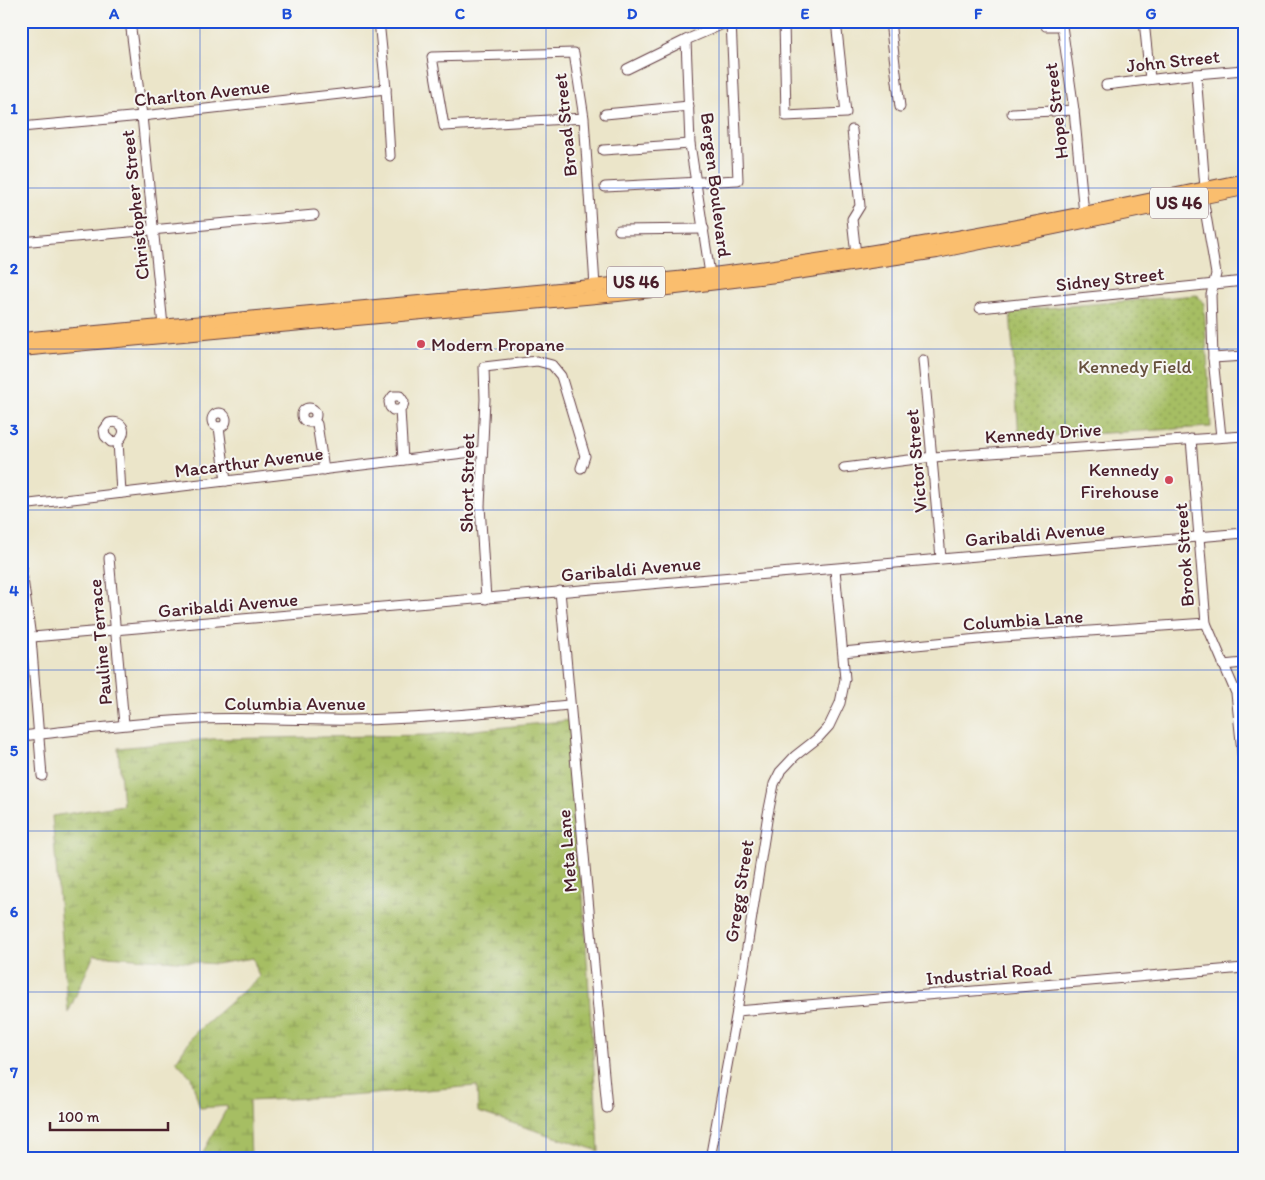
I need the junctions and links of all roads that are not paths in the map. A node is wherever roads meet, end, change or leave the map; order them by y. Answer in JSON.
{"nodes":[{"id":1,"x":130,"y":21,"type":"edge"},
{"id":2,"x":379,"y":21,"type":"edge"},
{"id":3,"x":730,"y":21,"type":"edge"},
{"id":4,"x":784,"y":21,"type":"edge"},
{"id":5,"x":836,"y":21,"type":"edge"},
{"id":6,"x":890,"y":21,"type":"edge"},
{"id":7,"x":1045,"y":21,"type":"edge"},
{"id":8,"x":1144,"y":21,"type":"edge"},
{"id":9,"x":686,"y":40,"type":"junction"},
{"id":10,"x":627,"y":69,"type":"dead end"},
{"id":11,"x":1244,"y":70,"type":"edge"},
{"id":12,"x":1196,"y":74,"type":"junction"},
{"id":13,"x":1150,"y":79,"type":"junction"},
{"id":14,"x":1106,"y":85,"type":"dead end"},
{"id":15,"x":386,"y":89,"type":"junction"},
{"id":16,"x":689,"y":106,"type":"junction"},
{"id":17,"x":900,"y":107,"type":"dead end"},
{"id":18,"x":1074,"y":110,"type":"junction"},
{"id":19,"x":1012,"y":112,"type":"dead end"},
{"id":20,"x":605,"y":114,"type":"dead end"},
{"id":21,"x":142,"y":116,"type":"junction"},
{"id":22,"x":584,"y":118,"type":"junction"},
{"id":23,"x":21,"y":127,"type":"edge"},
{"id":24,"x":852,"y":130,"type":"dead end"},
{"id":25,"x":690,"y":144,"type":"junction"},
{"id":26,"x":603,"y":150,"type":"dead end"},
{"id":27,"x":390,"y":156,"type":"dead end"},
{"id":28,"x":1244,"y":180,"type":"edge"},
{"id":29,"x":696,"y":182,"type":"junction"},
{"id":30,"x":605,"y":187,"type":"dead end"},
{"id":31,"x":1244,"y":189,"type":"edge"},
{"id":32,"x":1204,"y":193,"type":"junction"},
{"id":33,"x":1084,"y":214,"type":"junction"},
{"id":34,"x":314,"y":215,"type":"dead end"},
{"id":35,"x":704,"y":229,"type":"junction"},
{"id":36,"x":154,"y":230,"type":"junction"},
{"id":37,"x":619,"y":230,"type":"dead end"},
{"id":38,"x":21,"y":242,"type":"edge"},
{"id":39,"x":856,"y":255,"type":"junction"},
{"id":40,"x":710,"y":274,"type":"junction"},
{"id":41,"x":1244,"y":281,"type":"edge"},
{"id":42,"x":1213,"y":285,"type":"junction"},
{"id":43,"x":594,"y":286,"type":"junction"},
{"id":44,"x":980,"y":308,"type":"dead end"},
{"id":45,"x":163,"y":326,"type":"junction"},
{"id":46,"x":21,"y":339,"type":"edge"},
{"id":47,"x":21,"y":350,"type":"edge"},
{"id":48,"x":1244,"y":356,"type":"edge"},
{"id":49,"x":1213,"y":358,"type":"junction"},
{"id":50,"x":923,"y":360,"type":"dead end"},
{"id":51,"x":400,"y":410,"type":"dead end"},
{"id":52,"x":314,"y":421,"type":"dead end"},
{"id":53,"x":219,"y":427,"type":"dead end"},
{"id":54,"x":1244,"y":436,"type":"edge"},
{"id":55,"x":1221,"y":437,"type":"junction"},
{"id":56,"x":1191,"y":439,"type":"junction"},
{"id":57,"x":118,"y":441,"type":"dead end"},
{"id":58,"x":481,"y":451,"type":"junction"},
{"id":59,"x":933,"y":457,"type":"junction"},
{"id":60,"x":403,"y":460,"type":"junction"},
{"id":61,"x":580,"y":468,"type":"dead end"},
{"id":62,"x":844,"y":468,"type":"dead end"},
{"id":63,"x":324,"y":470,"type":"junction"},
{"id":64,"x":226,"y":481,"type":"junction"},
{"id":65,"x":21,"y":485,"type":"edge"},
{"id":66,"x":121,"y":493,"type":"junction"},
{"id":67,"x":24,"y":504,"type":"edge"},
{"id":68,"x":1244,"y":533,"type":"edge"},
{"id":69,"x":1199,"y":537,"type":"junction"},
{"id":70,"x":109,"y":558,"type":"dead end"},
{"id":71,"x":941,"y":558,"type":"junction"},
{"id":72,"x":21,"y":564,"type":"edge"},
{"id":73,"x":835,"y":569,"type":"junction"},
{"id":74,"x":560,"y":592,"type":"junction"},
{"id":75,"x":486,"y":599,"type":"junction"},
{"id":76,"x":1206,"y":623,"type":"junction"},
{"id":77,"x":116,"y":631,"type":"junction"},
{"id":78,"x":21,"y":638,"type":"edge"},
{"id":79,"x":31,"y":638,"type":"junction"},
{"id":80,"x":843,"y":652,"type":"junction"},
{"id":81,"x":1244,"y":664,"type":"edge"},
{"id":82,"x":1223,"y":665,"type":"junction"},
{"id":83,"x":570,"y":705,"type":"junction"},
{"id":84,"x":124,"y":724,"type":"junction"},
{"id":85,"x":39,"y":734,"type":"junction"},
{"id":86,"x":21,"y":736,"type":"edge"},
{"id":87,"x":1243,"y":754,"type":"edge"},
{"id":88,"x":1244,"y":771,"type":"edge"},
{"id":89,"x":42,"y":776,"type":"dead end"},
{"id":90,"x":1244,"y":968,"type":"edge"},
{"id":91,"x":737,"y":1011,"type":"junction"},
{"id":92,"x":607,"y":1108,"type":"dead end"},
{"id":93,"x":710,"y":1159,"type":"edge"}],
"edges":[{"from":1,"to":21,"type":"street","name":"Christopher Street"},
{"from":2,"to":15,"type":"street"},
{"from":3,"to":9,"type":"street"},
{"from":3,"to":29,"type":"street"},
{"from":4,"to":5,"type":"street"},
{"from":6,"to":17,"type":"street"},
{"from":7,"to":18,"type":"street","name":"Hope Street"},
{"from":8,"to":13,"type":"street"},
{"from":9,"to":10,"type":"street"},
{"from":9,"to":16,"type":"street","name":"Bergen Boulevard"},
{"from":11,"to":12,"type":"street","name":"John Street"},
{"from":12,"to":13,"type":"street","name":"John Street"},
{"from":12,"to":32,"type":"street"},
{"from":13,"to":14,"type":"street","name":"John Street"},
{"from":15,"to":21,"type":"street","name":"Charlton Avenue"},
{"from":15,"to":27,"type":"street"},
{"from":16,"to":20,"type":"street"},
{"from":16,"to":25,"type":"street","name":"Bergen Boulevard"},
{"from":18,"to":19,"type":"street"},
{"from":18,"to":33,"type":"street","name":"Hope Street"},
{"from":21,"to":23,"type":"street","name":"Charlton Avenue"},
{"from":21,"to":36,"type":"street","name":"Christopher Street"},
{"from":22,"to":22,"type":"street","name":"Broad Street"},
{"from":22,"to":43,"type":"street","name":"Broad Street"},
{"from":24,"to":39,"type":"street"},
{"from":25,"to":26,"type":"street"},
{"from":25,"to":29,"type":"street","name":"Bergen Boulevard"},
{"from":28,"to":32,"type":"highway","number":"US 46"},
{"from":29,"to":30,"type":"street"},
{"from":29,"to":35,"type":"street","name":"Bergen Boulevard"},
{"from":31,"to":32,"type":"highway","number":"US 46"},
{"from":32,"to":33,"type":"highway","number":"US 46"},
{"from":32,"to":42,"type":"street"},
{"from":32,"to":47,"type":"highway","number":"US 46"},
{"from":33,"to":39,"type":"highway","number":"US 46"},
{"from":34,"to":36,"type":"street"},
{"from":35,"to":37,"type":"street"},
{"from":35,"to":40,"type":"street","name":"Bergen Boulevard"},
{"from":36,"to":38,"type":"street"},
{"from":36,"to":45,"type":"street","name":"Christopher Street"},
{"from":39,"to":40,"type":"highway","number":"US 46"},
{"from":40,"to":43,"type":"highway","number":"US 46"},
{"from":41,"to":42,"type":"street","name":"Sidney Street"},
{"from":42,"to":44,"type":"street","name":"Sidney Street"},
{"from":42,"to":49,"type":"street"},
{"from":43,"to":45,"type":"highway","number":"US 46"},
{"from":45,"to":46,"type":"highway","number":"US 46"},
{"from":48,"to":49,"type":"street"},
{"from":49,"to":55,"type":"street"},
{"from":50,"to":59,"type":"street","name":"Victor Street"},
{"from":51,"to":60,"type":"street"},
{"from":52,"to":63,"type":"street"},
{"from":53,"to":64,"type":"street"},
{"from":54,"to":55,"type":"street","name":"Kennedy Drive"},
{"from":55,"to":56,"type":"street","name":"Kennedy Drive"},
{"from":56,"to":59,"type":"street","name":"Kennedy Drive"},
{"from":56,"to":69,"type":"street","name":"Brook Street"},
{"from":57,"to":66,"type":"street"},
{"from":58,"to":60,"type":"street","name":"Macarthur Avenue"},
{"from":58,"to":61,"type":"street","name":"Short Street"},
{"from":58,"to":75,"type":"street","name":"Short Street"},
{"from":59,"to":62,"type":"street","name":"Kennedy Drive"},
{"from":59,"to":71,"type":"street","name":"Victor Street"},
{"from":60,"to":63,"type":"street","name":"Macarthur Avenue"},
{"from":63,"to":64,"type":"street","name":"Macarthur Avenue"},
{"from":64,"to":66,"type":"street","name":"Macarthur Avenue"},
{"from":65,"to":67,"type":"street"},
{"from":66,"to":67,"type":"street","name":"Macarthur Avenue"},
{"from":68,"to":69,"type":"street","name":"Garibaldi Avenue"},
{"from":69,"to":71,"type":"street","name":"Garibaldi Avenue"},
{"from":69,"to":76,"type":"street","name":"Brook Street"},
{"from":70,"to":77,"type":"street","name":"Pauline Terrace"},
{"from":71,"to":73,"type":"street","name":"Garibaldi Avenue"},
{"from":72,"to":79,"type":"street"},
{"from":73,"to":74,"type":"street","name":"Garibaldi Avenue"},
{"from":73,"to":80,"type":"street","name":"Gregg Street"},
{"from":74,"to":75,"type":"street","name":"Garibaldi Avenue"},
{"from":74,"to":83,"type":"street","name":"Meta Lane"},
{"from":75,"to":77,"type":"street","name":"Garibaldi Avenue"},
{"from":76,"to":80,"type":"street","name":"Columbia Lane"},
{"from":76,"to":82,"type":"street","name":"Brook Street"},
{"from":77,"to":79,"type":"street","name":"Garibaldi Avenue"},
{"from":77,"to":84,"type":"street","name":"Pauline Terrace"},
{"from":78,"to":79,"type":"street","name":"Garibaldi Avenue"},
{"from":79,"to":85,"type":"street"},
{"from":80,"to":91,"type":"street","name":"Gregg Street"},
{"from":81,"to":82,"type":"street"},
{"from":82,"to":87,"type":"street","name":"Brook Street"},
{"from":83,"to":84,"type":"street","name":"Columbia Avenue"},
{"from":83,"to":92,"type":"street","name":"Meta Lane"},
{"from":84,"to":85,"type":"street","name":"Columbia Avenue"},
{"from":85,"to":86,"type":"street","name":"Columbia Avenue"},
{"from":85,"to":89,"type":"street"},
{"from":87,"to":88,"type":"street","name":"Brook Street"},
{"from":90,"to":91,"type":"street","name":"Industrial Road"},
{"from":91,"to":93,"type":"street","name":"Gregg Street"}]}
